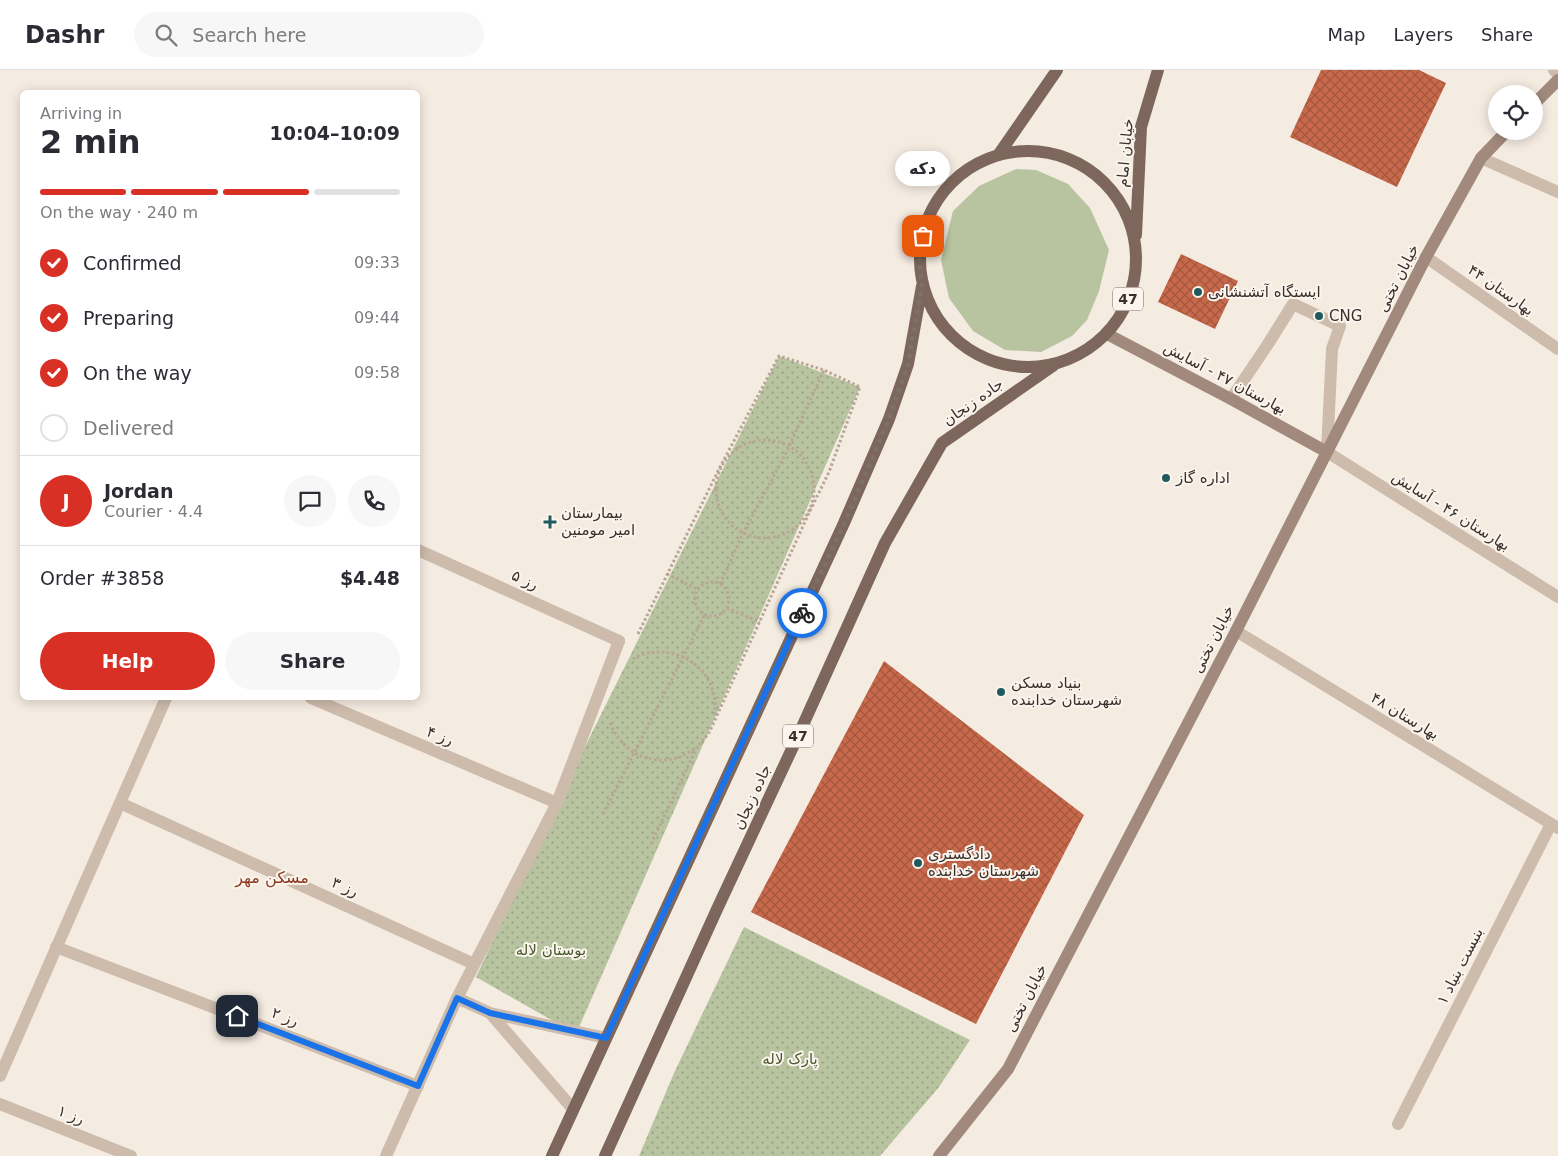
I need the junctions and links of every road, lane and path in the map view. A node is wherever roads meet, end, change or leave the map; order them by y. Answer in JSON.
{"nodes":[{"id":1,"x":1057,"y":70,"type":"edge"},
{"id":2,"x":1158,"y":70,"type":"edge"},
{"id":3,"x":1554,"y":70,"type":"edge"},
{"id":4,"x":1558,"y":74,"type":"edge"},
{"id":5,"x":1558,"y":80,"type":"edge"},
{"id":6,"x":1543,"y":95,"type":"edge"},
{"id":7,"x":1498,"y":140,"type":"edge"},
{"id":8,"x":999,"y":154,"type":"junction"},
{"id":9,"x":1481,"y":158,"type":"junction"},
{"id":10,"x":1558,"y":192,"type":"edge"},
{"id":11,"x":1135,"y":240,"type":"junction"},
{"id":12,"x":1426,"y":257,"type":"junction"},
{"id":13,"x":922,"y":286,"type":"junction"},
{"id":14,"x":1107,"y":334,"type":"junction"},
{"id":15,"x":1558,"y":349,"type":"edge"},
{"id":16,"x":1054,"y":365,"type":"junction"},
{"id":17,"x":824,"y":370,"type":"junction"},
{"id":18,"x":1231,"y":399,"type":"junction"},
{"id":19,"x":1327,"y":452,"type":"junction"},
{"id":20,"x":720,"y":469,"type":"junction"},
{"id":21,"x":809,"y":513,"type":"junction"},
{"id":22,"x":744,"y":533,"type":"junction"},
{"id":23,"x":420,"y":551,"type":"edge"},
{"id":24,"x":667,"y":574,"type":"junction"},
{"id":25,"x":720,"y":584,"type":"junction"},
{"id":26,"x":699,"y":590,"type":"junction"},
{"id":27,"x":1558,"y":596,"type":"edge"},
{"id":28,"x":727,"y":608,"type":"junction"},
{"id":29,"x":705,"y":614,"type":"junction"},
{"id":30,"x":760,"y":622,"type":"junction"},
{"id":31,"x":1236,"y":631,"type":"junction"},
{"id":32,"x":634,"y":642,"type":"dead end"},
{"id":33,"x":683,"y":656,"type":"junction"},
{"id":34,"x":629,"y":662,"type":"dead end"},
{"id":35,"x":165,"y":700,"type":"edge"},
{"id":36,"x":316,"y":700,"type":"edge"},
{"id":37,"x":608,"y":719,"type":"dead end"},
{"id":38,"x":709,"y":733,"type":"junction"},
{"id":39,"x":697,"y":747,"type":"junction"},
{"id":40,"x":634,"y":753,"type":"junction"},
{"id":41,"x":120,"y":803,"type":"junction"},
{"id":42,"x":557,"y":804,"type":"junction"},
{"id":43,"x":603,"y":814,"type":"dead end"},
{"id":44,"x":1554,"y":826,"type":"edge"},
{"id":45,"x":651,"y":844,"type":"dead end"},
{"id":46,"x":56,"y":947,"type":"junction"},
{"id":47,"x":474,"y":964,"type":"junction"},
{"id":48,"x":457,"y":998,"type":"junction"},
{"id":49,"x":490,"y":1013,"type":"junction"},
{"id":50,"x":606,"y":1038,"type":"junction"},
{"id":51,"x":0,"y":1076,"type":"edge"},
{"id":52,"x":418,"y":1086,"type":"junction"},
{"id":53,"x":0,"y":1104,"type":"edge"},
{"id":54,"x":573,"y":1109,"type":"junction"},
{"id":55,"x":1398,"y":1124,"type":"dead end"},
{"id":56,"x":131,"y":1156,"type":"edge"},
{"id":57,"x":386,"y":1156,"type":"edge"},
{"id":58,"x":552,"y":1156,"type":"edge"},
{"id":59,"x":605,"y":1156,"type":"edge"},
{"id":60,"x":939,"y":1156,"type":"edge"}],
"edges":[{"from":1,"to":8,"type":"main road"},
{"from":2,"to":11,"type":"main road","name":"خیابان امام","number":"47"},
{"from":3,"to":4,"type":"street"},
{"from":5,"to":6,"type":"street"},
{"from":7,"to":9,"type":"street","name":"خیابان تختی"},
{"from":8,"to":11,"type":"main road","number":"47"},
{"from":8,"to":13,"type":"main road","number":"47"},
{"from":9,"to":10,"type":"street"},
{"from":9,"to":12,"type":"street","name":"خیابان تختی"},
{"from":11,"to":14,"type":"main road","number":"47"},
{"from":12,"to":15,"type":"street","name":"بهارستان ۴۴"},
{"from":12,"to":19,"type":"street","name":"خیابان تختی"},
{"from":13,"to":16,"type":"main road","number":"47"},
{"from":13,"to":50,"type":"main road","number":"47"},
{"from":14,"to":16,"type":"main road","number":"47"},
{"from":14,"to":18,"type":"street","name":"بهارستان ۴۷ - آسایش"},
{"from":16,"to":59,"type":"main road","name":"جاده زنجان","number":"47"},
{"from":17,"to":20,"type":"path"},
{"from":17,"to":21,"type":"path"},
{"from":17,"to":22,"type":"path"},
{"from":18,"to":19,"type":"street","name":"بهارستان ۴۷ - آسایش"},
{"from":18,"to":19,"type":"street"},
{"from":19,"to":27,"type":"street","name":"بهارستان ۴۶ - آسایش"},
{"from":19,"to":31,"type":"street","name":"خیابان تختی"},
{"from":20,"to":21,"type":"path"},
{"from":20,"to":22,"type":"path"},
{"from":20,"to":24,"type":"path"},
{"from":21,"to":22,"type":"path"},
{"from":21,"to":30,"type":"path"},
{"from":22,"to":25,"type":"path"},
{"from":23,"to":42,"type":"street","name":"رز ۵"},
{"from":24,"to":26,"type":"path"},
{"from":24,"to":32,"type":"path"},
{"from":25,"to":26,"type":"path"},
{"from":25,"to":28,"type":"path"},
{"from":26,"to":29,"type":"path"},
{"from":28,"to":29,"type":"path"},
{"from":28,"to":30,"type":"path"},
{"from":29,"to":33,"type":"path"},
{"from":30,"to":38,"type":"path"},
{"from":31,"to":44,"type":"street","name":"بهارستان ۴۸"},
{"from":31,"to":60,"type":"street","name":"خیابان تختی"},
{"from":33,"to":34,"type":"path"},
{"from":33,"to":38,"type":"path"},
{"from":33,"to":40,"type":"path"},
{"from":35,"to":41,"type":"street"},
{"from":36,"to":42,"type":"street","name":"رز ۴"},
{"from":37,"to":40,"type":"path"},
{"from":38,"to":39,"type":"path"},
{"from":39,"to":40,"type":"path"},
{"from":39,"to":45,"type":"path"},
{"from":40,"to":43,"type":"path"},
{"from":41,"to":46,"type":"street"},
{"from":41,"to":47,"type":"street","name":"رز ۳"},
{"from":42,"to":47,"type":"street"},
{"from":44,"to":55,"type":"street","name":"بنبست بنیاد ۱"},
{"from":46,"to":51,"type":"street"},
{"from":46,"to":52,"type":"street","name":"رز ۲"},
{"from":47,"to":48,"type":"street"},
{"from":48,"to":49,"type":"street"},
{"from":48,"to":52,"type":"street"},
{"from":49,"to":50,"type":"street"},
{"from":49,"to":54,"type":"street"},
{"from":50,"to":54,"type":"main road","number":"47"},
{"from":52,"to":57,"type":"street"},
{"from":53,"to":56,"type":"street","name":"رز ۱"},
{"from":54,"to":58,"type":"main road","number":"47"}]}
